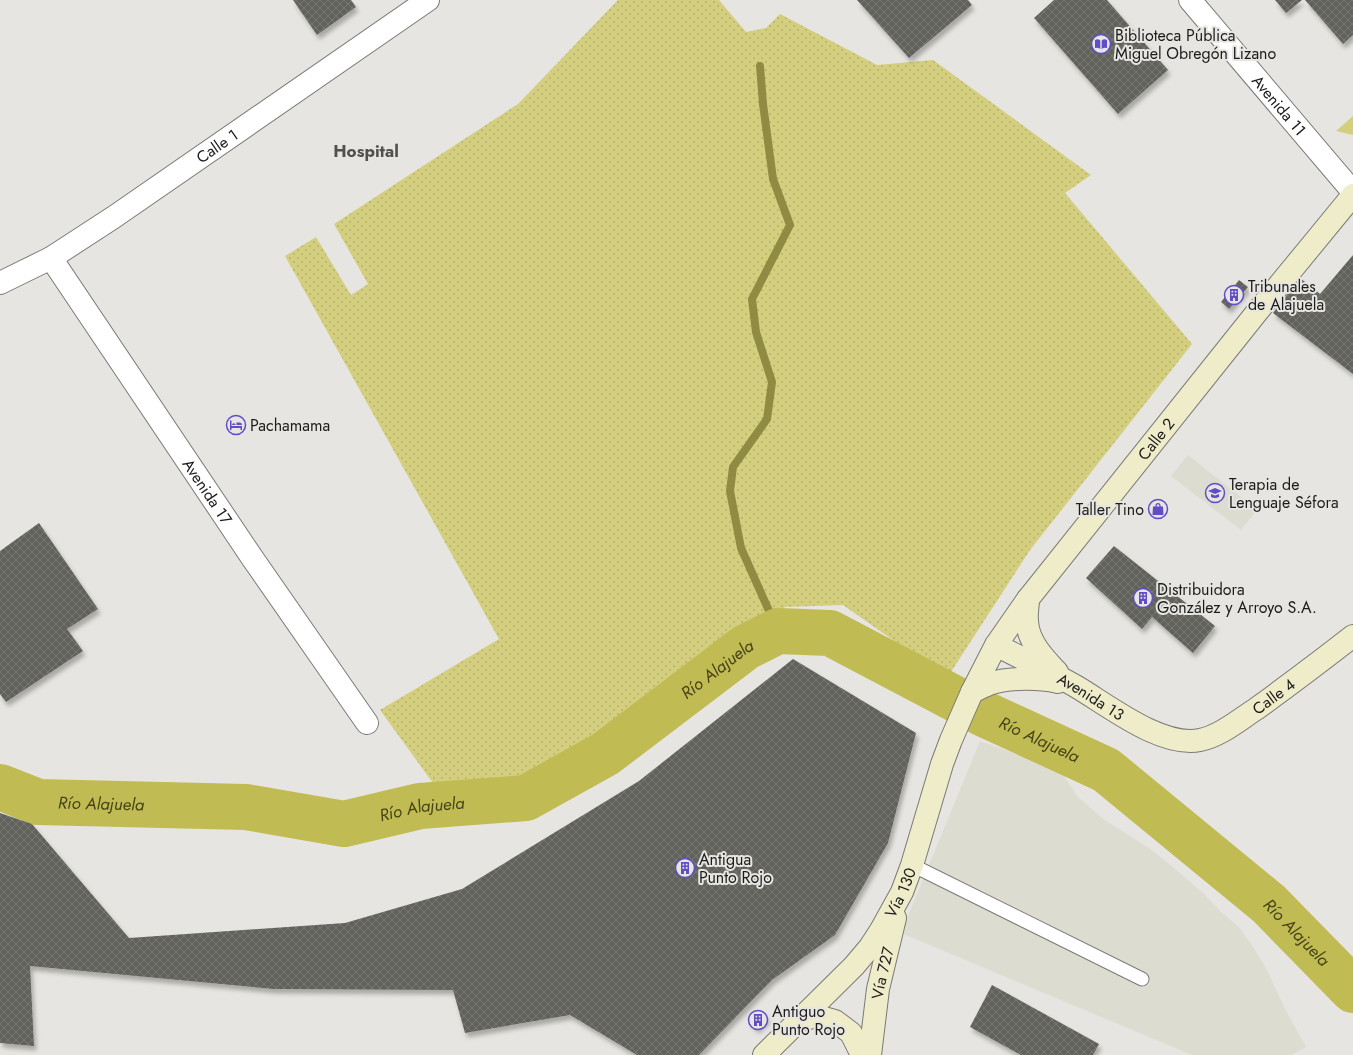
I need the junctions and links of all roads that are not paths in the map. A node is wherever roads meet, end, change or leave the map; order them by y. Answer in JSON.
{"nodes":[{"id":1,"x":428,"y":0,"type":"edge"},
{"id":2,"x":1190,"y":0,"type":"edge"},
{"id":3,"x":1353,"y":194,"type":"edge"},
{"id":4,"x":51,"y":258,"type":"junction"},
{"id":5,"x":0,"y":284,"type":"edge"},
{"id":6,"x":1028,"y":599,"type":"junction"},
{"id":7,"x":1353,"y":636,"type":"edge"},
{"id":8,"x":996,"y":645,"type":"junction"},
{"id":9,"x":1076,"y":686,"type":"junction"},
{"id":10,"x":972,"y":692,"type":"junction"},
{"id":11,"x":367,"y":723,"type":"dead end"},
{"id":12,"x":1187,"y":741,"type":"joint"},
{"id":13,"x":912,"y":865,"type":"junction"},
{"id":14,"x":902,"y":892,"type":"junction"},
{"id":15,"x":1142,"y":979,"type":"dead end"},
{"id":16,"x":800,"y":1020,"type":"junction"},
{"id":17,"x":764,"y":1055,"type":"edge"},
{"id":18,"x":862,"y":1055,"type":"edge"},
{"id":19,"x":870,"y":1055,"type":"edge"}],
"edges":[{"from":1,"to":4,"type":"street","name":"Calle 1"},
{"from":2,"to":3,"type":"street","name":"Avenida 11"},
{"from":3,"to":6,"type":"main road","name":"Calle 2"},
{"from":4,"to":5,"type":"street","name":"Calle 1"},
{"from":4,"to":11,"type":"street","name":"Avenida 17"},
{"from":6,"to":8,"type":"main road","name":"Calle 2"},
{"from":6,"to":9,"type":"main road"},
{"from":7,"to":12,"type":"main road","name":"Calle 4"},
{"from":8,"to":9,"type":"main road","name":"Avenida 13"},
{"from":8,"to":10,"type":"main road","name":"Calle 2"},
{"from":9,"to":10,"type":"main road"},
{"from":9,"to":12,"type":"main road","name":"Avenida 13"},
{"from":10,"to":13,"type":"main road","name":"Vía 130"},
{"from":13,"to":14,"type":"main road","name":"Vía 130"},
{"from":13,"to":15,"type":"lane"},
{"from":14,"to":16,"type":"main road","name":"Vía 130"},
{"from":14,"to":19,"type":"main road","name":"Vía 727"},
{"from":16,"to":17,"type":"main road","name":"Vía 130"},
{"from":16,"to":18,"type":"main road"}]}
